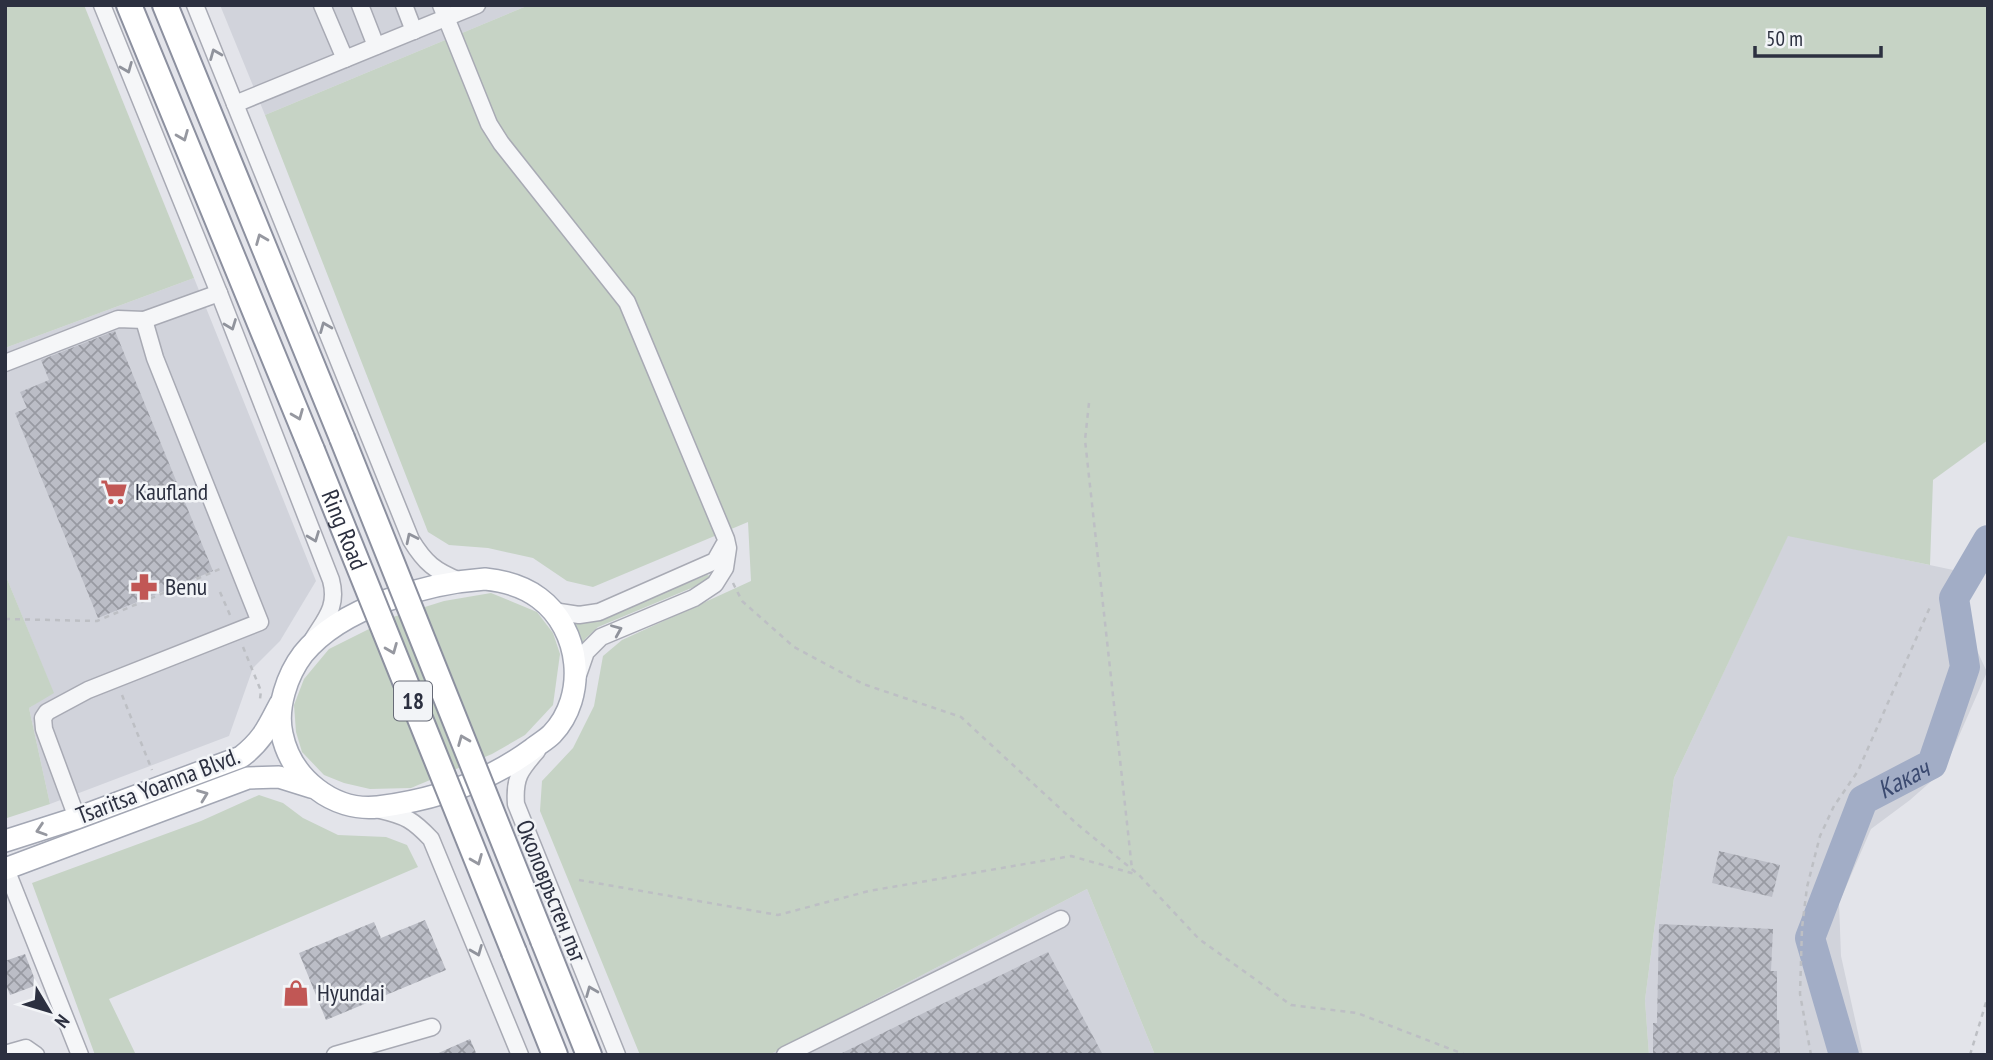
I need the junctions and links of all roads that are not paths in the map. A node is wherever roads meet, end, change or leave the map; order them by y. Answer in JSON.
{"nodes":[{"id":1,"x":102,"y":5,"type":"edge"},
{"id":2,"x":129,"y":5,"type":"edge"},
{"id":3,"x":165,"y":5,"type":"edge"},
{"id":4,"x":195,"y":5,"type":"edge"},
{"id":5,"x":322,"y":5,"type":"edge"},
{"id":6,"x":360,"y":5,"type":"edge"},
{"id":7,"x":404,"y":5,"type":"edge"},
{"id":8,"x":477,"y":5,"type":"edge"},
{"id":9,"x":444,"y":11,"type":"edge"},
{"id":10,"x":414,"y":31,"type":"junction"},
{"id":11,"x":376,"y":46,"type":"junction"},
{"id":12,"x":345,"y":58,"type":"junction"},
{"id":13,"x":235,"y":104,"type":"junction"},
{"id":14,"x":219,"y":293,"type":"junction"},
{"id":15,"x":144,"y":320,"type":"junction"},
{"id":16,"x":5,"y":363,"type":"edge"},
{"id":17,"x":726,"y":539,"type":"junction"},
{"id":18,"x":460,"y":581,"type":"junction"},
{"id":19,"x":553,"y":611,"type":"junction"},
{"id":20,"x":304,"y":654,"type":"junction"},
{"id":21,"x":576,"y":680,"type":"junction"},
{"id":22,"x":284,"y":696,"type":"junction"},
{"id":23,"x":552,"y":734,"type":"junction"},
{"id":24,"x":313,"y":788,"type":"junction"},
{"id":25,"x":371,"y":808,"type":"junction"},
{"id":26,"x":77,"y":818,"type":"junction"},
{"id":27,"x":5,"y":841,"type":"edge"},
{"id":28,"x":6,"y":869,"type":"edge"},
{"id":29,"x":1060,"y":919,"type":"dead end"},
{"id":30,"x":432,"y":1027,"type":"dead end"},
{"id":31,"x":5,"y":1054,"type":"edge"},
{"id":32,"x":36,"y":1055,"type":"edge"},
{"id":33,"x":80,"y":1055,"type":"edge"},
{"id":34,"x":335,"y":1055,"type":"edge"},
{"id":35,"x":520,"y":1055,"type":"edge"},
{"id":36,"x":555,"y":1055,"type":"edge"},
{"id":37,"x":589,"y":1055,"type":"edge"},
{"id":38,"x":617,"y":1055,"type":"edge"},
{"id":39,"x":785,"y":1055,"type":"edge"}],
"edges":[{"from":1,"to":14,"type":"street","name":"Ring Road","one_way":true},
{"from":2,"to":36,"type":"highway","name":"Ring Road","number":"18","one_way":true,"bridge":true},
{"from":37,"to":3,"type":"highway","name":"Ring Road","number":"18","one_way":true,"bridge":true},
{"from":13,"to":4,"type":"street","one_way":true},
{"from":5,"to":12,"type":"street"},
{"from":6,"to":11,"type":"street"},
{"from":7,"to":10,"type":"street"},
{"from":8,"to":9,"type":"street"},
{"from":9,"to":10,"type":"street"},
{"from":9,"to":17,"type":"street"},
{"from":10,"to":11,"type":"street"},
{"from":11,"to":12,"type":"street"},
{"from":12,"to":13,"type":"street"},
{"from":18,"to":13,"type":"street","one_way":true},
{"from":14,"to":15,"type":"street"},
{"from":14,"to":20,"type":"street","name":"Ring Road","one_way":true},
{"from":15,"to":16,"type":"street"},
{"from":15,"to":26,"type":"street"},
{"from":17,"to":19,"type":"street"},
{"from":21,"to":17,"type":"street","one_way":true},
{"from":18,"to":19,"type":"main road"},
{"from":18,"to":20,"type":"main road"},
{"from":19,"to":21,"type":"main road"},
{"from":20,"to":22,"type":"main road"},
{"from":21,"to":23,"type":"main road"},
{"from":22,"to":24,"type":"main road"},
{"from":22,"to":26,"type":"main road","name":"Tsaritsa Yoanna Blvd."},
{"from":23,"to":25,"type":"main road"},
{"from":38,"to":23,"type":"street","name":"Околовръстен път","one_way":true},
{"from":24,"to":25,"type":"main road","name":"Tsaritsa Yoanna Blvd."},
{"from":28,"to":24,"type":"main road","name":"Tsaritsa Yoanna Blvd.","one_way":true},
{"from":25,"to":35,"type":"street","one_way":true},
{"from":26,"to":27,"type":"main road","name":"Tsaritsa Yoanna Blvd.","one_way":true},
{"from":28,"to":33,"type":"street"},
{"from":29,"to":39,"type":"street"},
{"from":30,"to":34,"type":"street"},
{"from":31,"to":32,"type":"street"}]}
